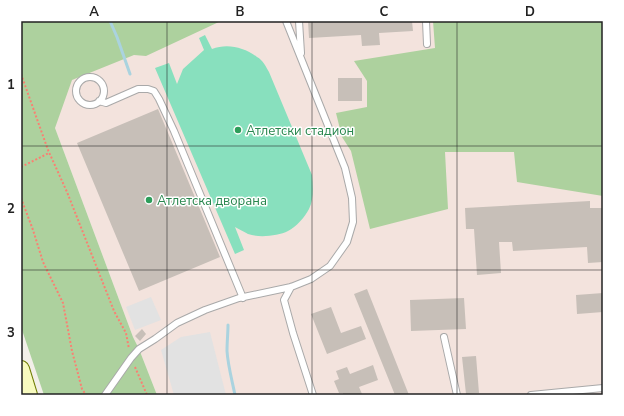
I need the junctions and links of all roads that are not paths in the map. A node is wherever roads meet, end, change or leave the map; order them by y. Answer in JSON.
{"nodes":[{"id":1,"x":286,"y":21,"type":"edge"},
{"id":2,"x":299,"y":21,"type":"edge"},
{"id":3,"x":426,"y":21,"type":"edge"},
{"id":4,"x":427,"y":44,"type":"dead end"},
{"id":5,"x":301,"y":59,"type":"junction"},
{"id":6,"x":99,"y":102,"type":"junction"},
{"id":7,"x":291,"y":287,"type":"junction"},
{"id":8,"x":243,"y":298,"type":"junction"},
{"id":9,"x":444,"y":337,"type":"dead end"},
{"id":10,"x":21,"y":369,"type":"edge"},
{"id":11,"x":603,"y":388,"type":"edge"},
{"id":12,"x":31,"y":393,"type":"edge"},
{"id":13,"x":104,"y":395,"type":"edge"},
{"id":14,"x":313,"y":395,"type":"edge"},
{"id":15,"x":457,"y":395,"type":"edge"},
{"id":16,"x":531,"y":395,"type":"edge"}],
"edges":[{"from":1,"to":5,"type":"lane"},
{"from":2,"to":5,"type":"lane"},
{"from":3,"to":4,"type":"lane"},
{"from":5,"to":7,"type":"lane"},
{"from":6,"to":6,"type":"lane"},
{"from":6,"to":8,"type":"lane"},
{"from":7,"to":8,"type":"lane"},
{"from":7,"to":14,"type":"lane"},
{"from":8,"to":13,"type":"lane"},
{"from":9,"to":15,"type":"lane"},
{"from":10,"to":12,"type":"main road"},
{"from":11,"to":16,"type":"lane"}]}
